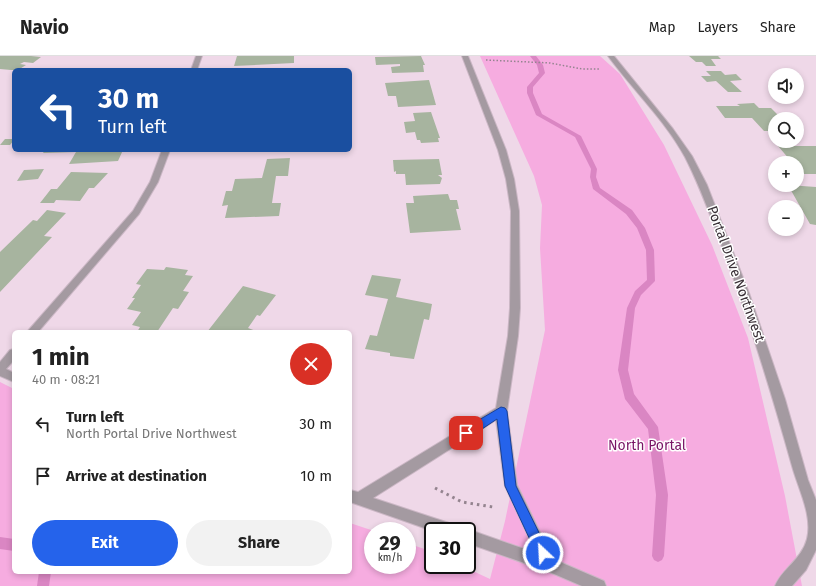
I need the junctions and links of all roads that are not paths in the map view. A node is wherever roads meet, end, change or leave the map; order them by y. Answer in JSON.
{"nodes":[{"id":1,"x":199,"y":56,"type":"edge"},
{"id":2,"x":465,"y":56,"type":"edge"},
{"id":3,"x":611,"y":56,"type":"edge"},
{"id":4,"x":195,"y":68,"type":"edge"},
{"id":5,"x":165,"y":152,"type":"edge"},
{"id":6,"x":34,"y":330,"type":"edge"},
{"id":7,"x":12,"y":355,"type":"edge"},
{"id":8,"x":0,"y":370,"type":"edge"},
{"id":9,"x":12,"y":377,"type":"edge"},
{"id":10,"x":501,"y":411,"type":"junction"},
{"id":11,"x":355,"y":498,"type":"edge"},
{"id":12,"x":815,"y":516,"type":"edge"},
{"id":13,"x":426,"y":522,"type":"edge"},
{"id":14,"x":476,"y":539,"type":"edge"},
{"id":15,"x":548,"y":564,"type":"junction"},
{"id":16,"x":599,"y":586,"type":"edge"},
{"id":17,"x":782,"y":586,"type":"edge"}],
"edges":[{"from":1,"to":4,"type":"street"},
{"from":2,"to":10,"type":"street"},
{"from":3,"to":12,"type":"street","name":"Portal Drive Northwest"},
{"from":5,"to":6,"type":"street"},
{"from":7,"to":8,"type":"street"},
{"from":8,"to":9,"type":"street"},
{"from":10,"to":11,"type":"street"},
{"from":10,"to":15,"type":"street"},
{"from":11,"to":13,"type":"street"},
{"from":12,"to":17,"type":"street","name":"Portal Drive Northwest"},
{"from":14,"to":15,"type":"street"},
{"from":15,"to":16,"type":"street"}]}
